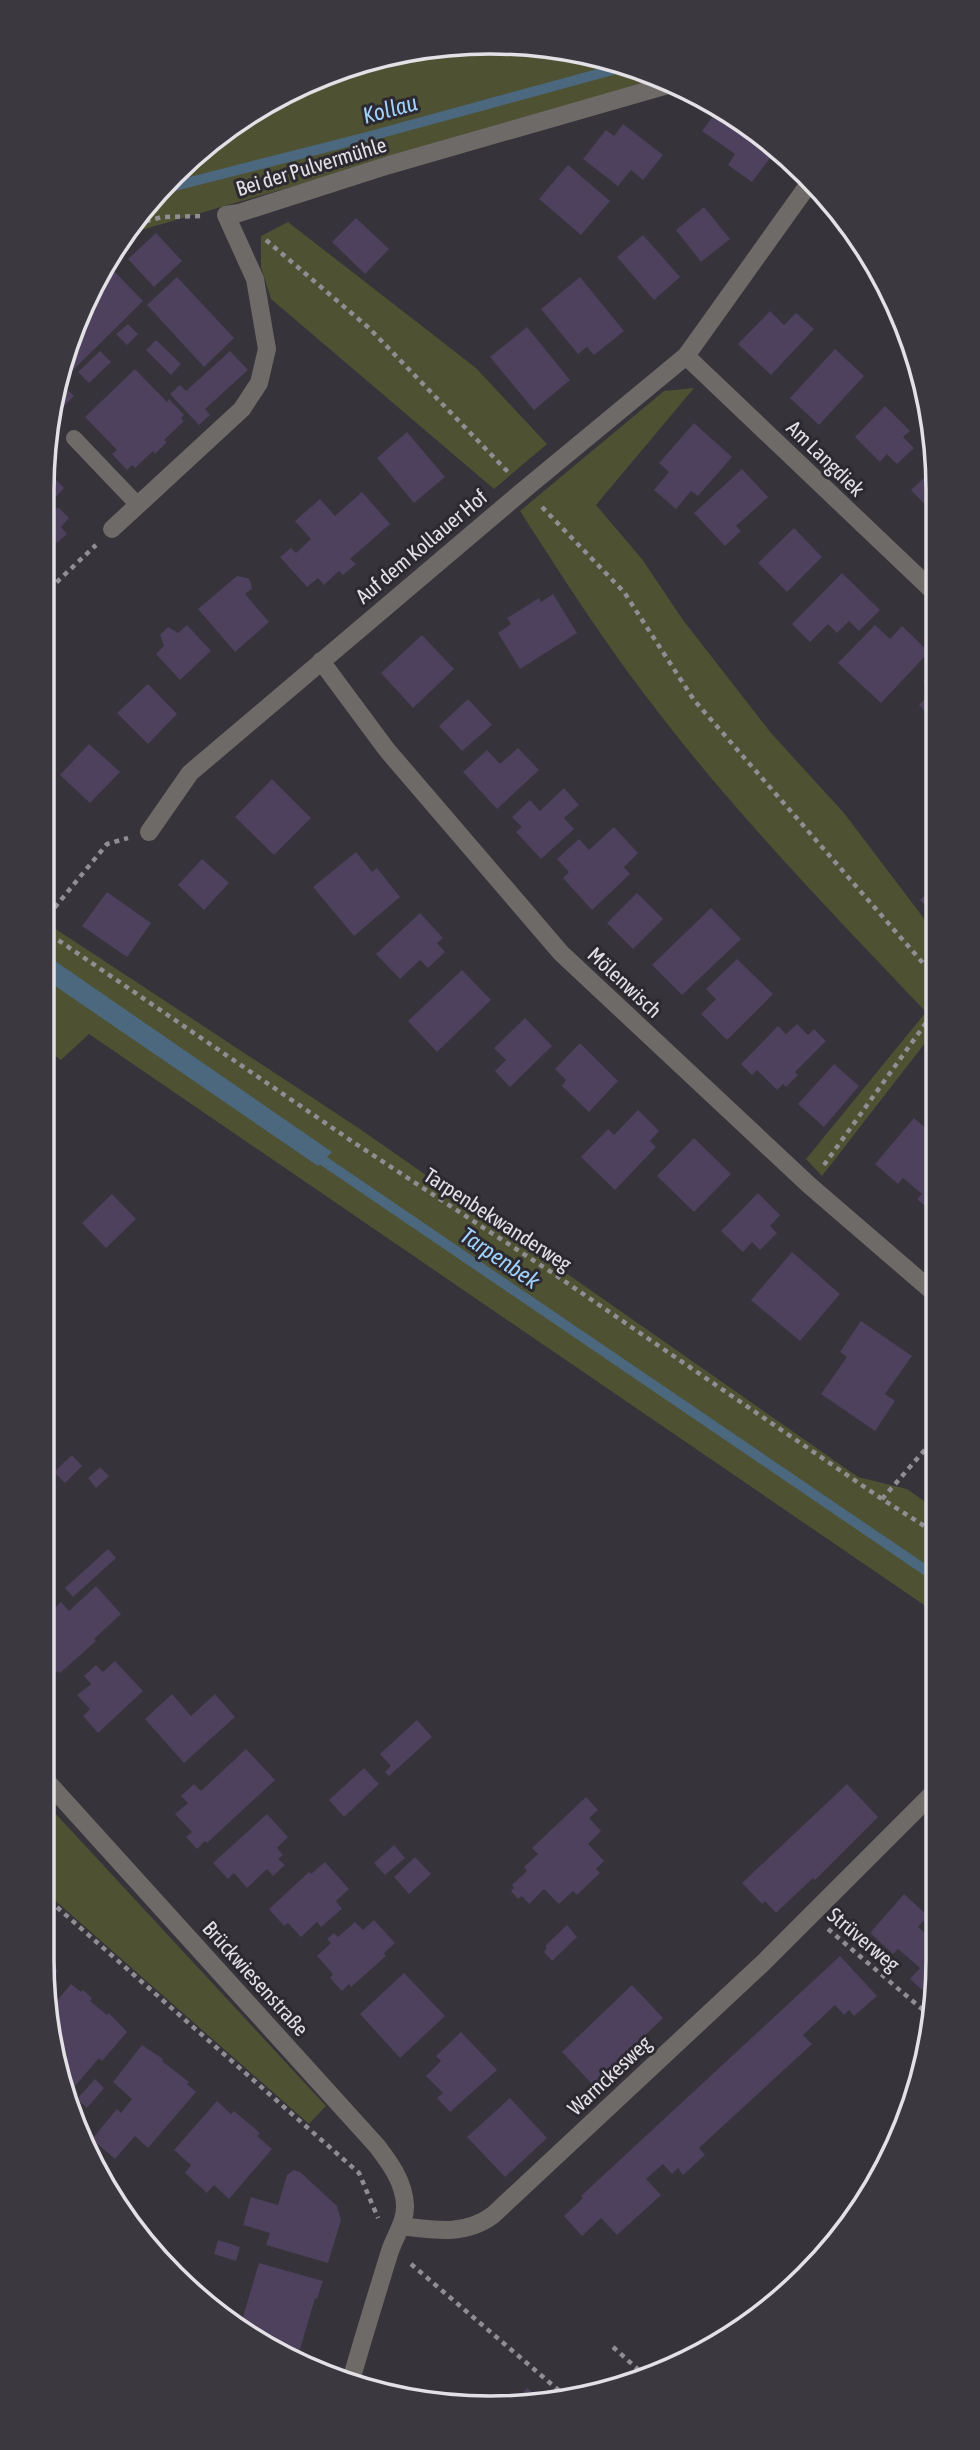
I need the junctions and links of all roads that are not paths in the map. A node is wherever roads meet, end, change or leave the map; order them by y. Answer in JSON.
{"nodes":[{"id":1,"x":658,"y":88,"type":"edge"},
{"id":2,"x":805,"y":189,"type":"edge"},
{"id":3,"x":686,"y":356,"type":"junction"},
{"id":4,"x":74,"y":438,"type":"dead end"},
{"id":5,"x":138,"y":505,"type":"junction"},
{"id":6,"x":112,"y":530,"type":"road end"},
{"id":7,"x":926,"y":585,"type":"edge"},
{"id":8,"x":321,"y":661,"type":"junction"},
{"id":9,"x":149,"y":832,"type":"road end"},
{"id":10,"x":926,"y":1287,"type":"edge"},
{"id":11,"x":54,"y":1789,"type":"edge"},
{"id":12,"x":926,"y":1799,"type":"edge"},
{"id":13,"x":401,"y":2226,"type":"junction"},
{"id":14,"x":353,"y":2374,"type":"edge"}],
"edges":[{"from":1,"to":5,"type":"street","name":"Bei der Pulvermühle"},
{"from":2,"to":3,"type":"street","name":"Auf dem Kollauer Hof"},
{"from":3,"to":7,"type":"street","name":"Am Langdiek"},
{"from":3,"to":8,"type":"street","name":"Auf dem Kollauer Hof"},
{"from":4,"to":5,"type":"lane"},
{"from":5,"to":6,"type":"street","name":"Bei der Pulvermühle"},
{"from":8,"to":9,"type":"street","name":"Auf dem Kollauer Hof"},
{"from":8,"to":10,"type":"street","name":"Mölenwisch"},
{"from":11,"to":13,"type":"street","name":"Brückwiesenstraße"},
{"from":12,"to":13,"type":"street","name":"Warnckesweg"},
{"from":13,"to":14,"type":"street"}]}
